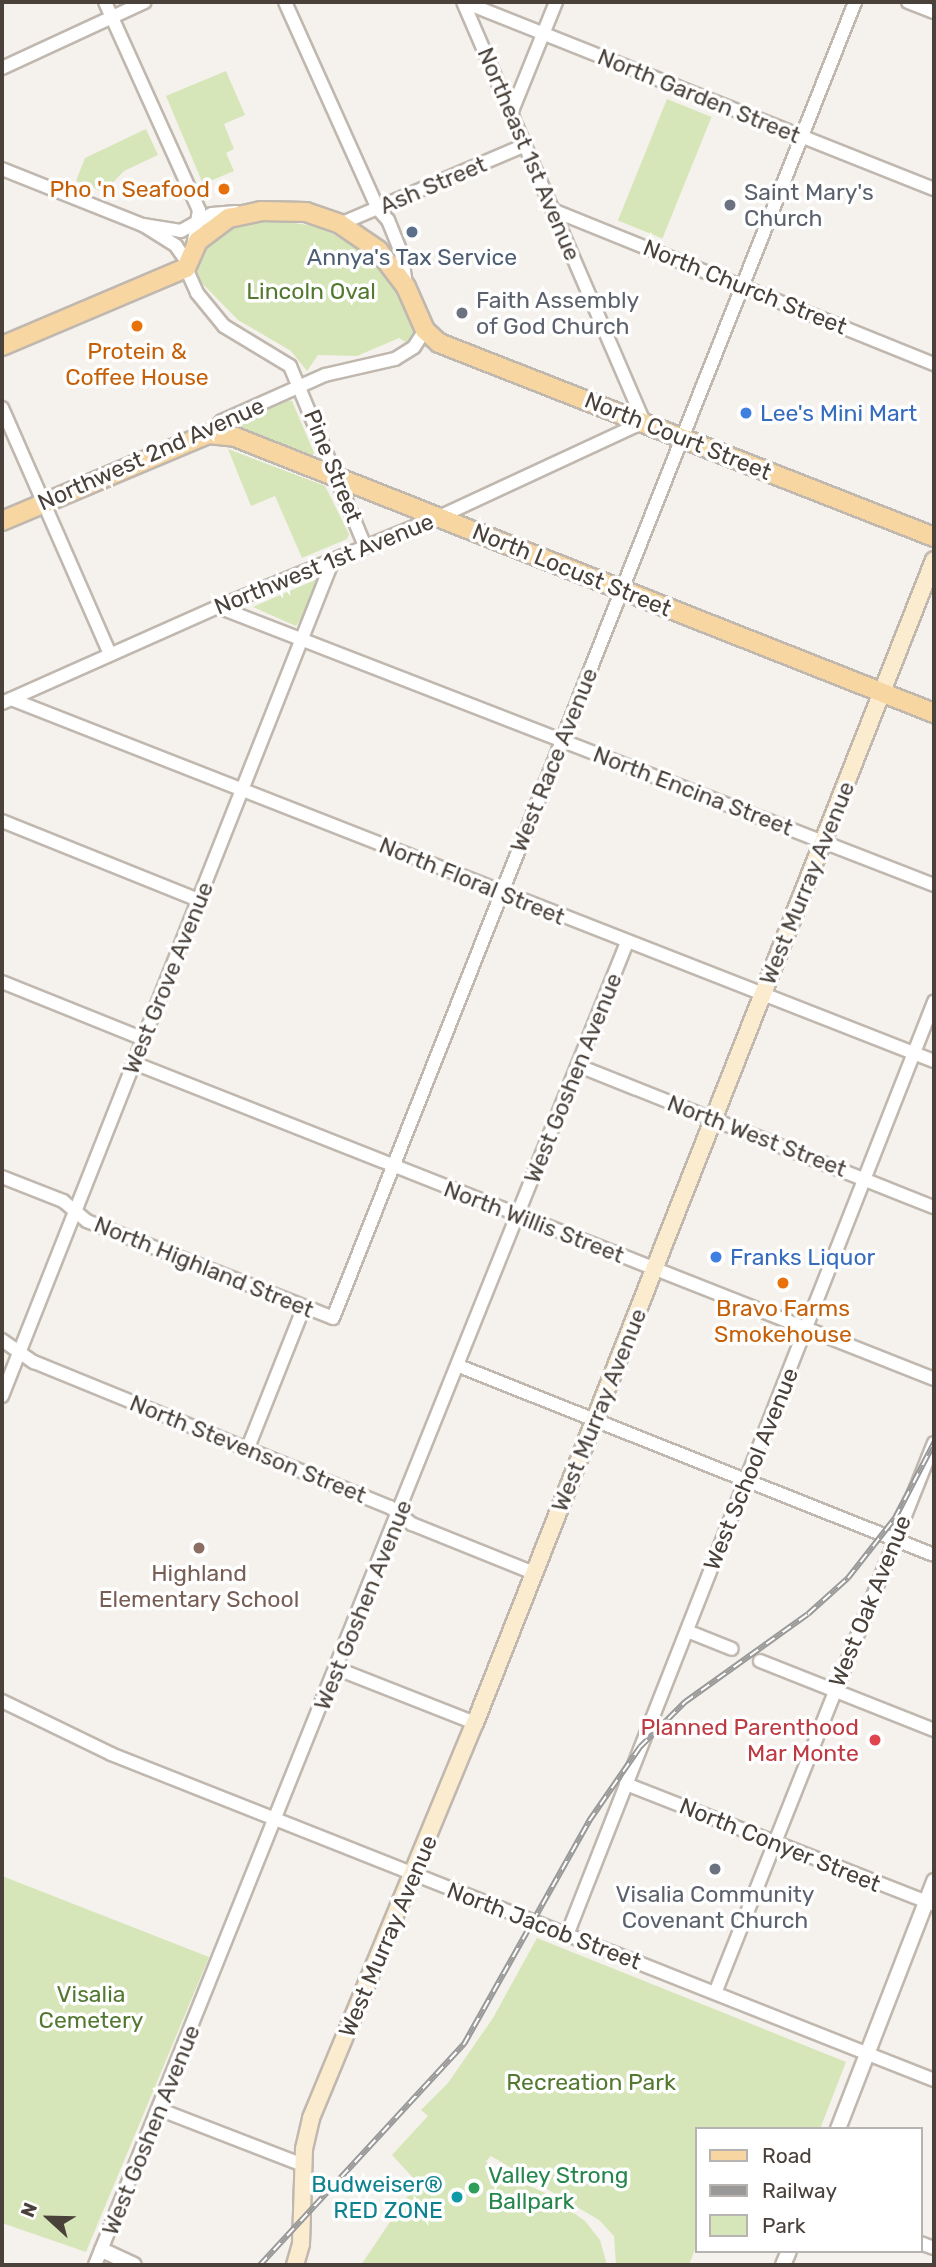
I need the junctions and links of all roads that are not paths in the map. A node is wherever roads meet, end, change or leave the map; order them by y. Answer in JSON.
{"nodes":[{"id":1,"x":105,"y":2,"type":"edge"},
{"id":2,"x":145,"y":2,"type":"edge"},
{"id":3,"x":285,"y":2,"type":"edge"},
{"id":4,"x":463,"y":2,"type":"edge"},
{"id":5,"x":556,"y":2,"type":"edge"},
{"id":6,"x":855,"y":2,"type":"edge"},
{"id":7,"x":908,"y":2,"type":"edge"},
{"id":8,"x":934,"y":12,"type":"edge"},
{"id":9,"x":111,"y":16,"type":"junction"},
{"id":10,"x":543,"y":34,"type":"junction"},
{"id":11,"x":2,"y":68,"type":"edge"},
{"id":12,"x":512,"y":111,"type":"junction"},
{"id":13,"x":801,"y":137,"type":"junction"},
{"id":14,"x":525,"y":145,"type":"junction"},
{"id":15,"x":2,"y":169,"type":"edge"},
{"id":16,"x":934,"y":189,"type":"edge"},
{"id":17,"x":378,"y":209,"type":"junction"},
{"id":18,"x":199,"y":210,"type":"junction"},
{"id":19,"x":555,"y":211,"type":"junction"},
{"id":20,"x":252,"y":212,"type":"junction"},
{"id":21,"x":212,"y":214,"type":"junction"},
{"id":22,"x":194,"y":224,"type":"junction"},
{"id":23,"x":340,"y":224,"type":"junction"},
{"id":24,"x":143,"y":225,"type":"junction"},
{"id":25,"x":189,"y":259,"type":"junction"},
{"id":26,"x":742,"y":286,"type":"junction"},
{"id":27,"x":406,"y":287,"type":"junction"},
{"id":28,"x":425,"y":330,"type":"junction"},
{"id":29,"x":2,"y":346,"type":"edge"},
{"id":30,"x":934,"y":364,"type":"edge"},
{"id":31,"x":301,"y":387,"type":"junction"},
{"id":32,"x":2,"y":408,"type":"edge"},
{"id":33,"x":644,"y":422,"type":"junction"},
{"id":34,"x":208,"y":434,"type":"junction"},
{"id":35,"x":682,"y":437,"type":"junction"},
{"id":36,"x":338,"y":478,"type":"junction"},
{"id":37,"x":44,"y":503,"type":"junction"},
{"id":38,"x":439,"y":517,"type":"junction"},
{"id":39,"x":2,"y":522,"type":"edge"},
{"id":40,"x":934,"y":537,"type":"edge"},
{"id":41,"x":365,"y":545,"type":"junction"},
{"id":42,"x":333,"y":560,"type":"junction"},
{"id":43,"x":934,"y":560,"type":"edge"},
{"id":44,"x":622,"y":590,"type":"junction"},
{"id":45,"x":218,"y":607,"type":"junction"},
{"id":46,"x":302,"y":639,"type":"junction"},
{"id":47,"x":110,"y":654,"type":"junction"},
{"id":48,"x":884,"y":693,"type":"junction"},
{"id":49,"x":6,"y":701,"type":"edge"},
{"id":50,"x":934,"y":713,"type":"edge"},
{"id":51,"x":562,"y":741,"type":"junction"},
{"id":52,"x":243,"y":790,"type":"junction"},
{"id":53,"x":2,"y":821,"type":"edge"},
{"id":54,"x":824,"y":841,"type":"junction"},
{"id":55,"x":934,"y":884,"type":"edge"},
{"id":56,"x":502,"y":892,"type":"junction"},
{"id":57,"x":199,"y":900,"type":"junction"},
{"id":58,"x":627,"y":942,"type":"junction"},
{"id":59,"x":2,"y":982,"type":"edge"},
{"id":60,"x":763,"y":994,"type":"junction"},
{"id":61,"x":934,"y":1002,"type":"edge"},
{"id":62,"x":144,"y":1039,"type":"junction"},
{"id":63,"x":914,"y":1053,"type":"junction"},
{"id":64,"x":934,"y":1061,"type":"edge"},
{"id":65,"x":134,"y":1063,"type":"junction"},
{"id":66,"x":579,"y":1066,"type":"junction"},
{"id":67,"x":714,"y":1120,"type":"junction"},
{"id":68,"x":394,"y":1168,"type":"junction"},
{"id":69,"x":2,"y":1177,"type":"edge"},
{"id":70,"x":865,"y":1178,"type":"junction"},
{"id":71,"x":934,"y":1207,"type":"edge"},
{"id":72,"x":75,"y":1212,"type":"junction"},
{"id":73,"x":518,"y":1215,"type":"junction"},
{"id":74,"x":655,"y":1270,"type":"junction"},
{"id":75,"x":304,"y":1307,"type":"junction"},
{"id":76,"x":333,"y":1318,"type":"joint"},
{"id":77,"x":806,"y":1330,"type":"junction"},
{"id":78,"x":2,"y":1340,"type":"edge"},
{"id":79,"x":20,"y":1354,"type":"junction"},
{"id":80,"x":459,"y":1366,"type":"junction"},
{"id":81,"x":934,"y":1379,"type":"edge"},
{"id":82,"x":2,"y":1396,"type":"edge"},
{"id":83,"x":596,"y":1421,"type":"junction"},
{"id":84,"x":934,"y":1443,"type":"edge"},
{"id":85,"x":247,"y":1450,"type":"junction"},
{"id":86,"x":746,"y":1479,"type":"junction"},
{"id":87,"x":399,"y":1514,"type":"junction"},
{"id":88,"x":894,"y":1538,"type":"junction"},
{"id":89,"x":934,"y":1555,"type":"edge"},
{"id":90,"x":534,"y":1573,"type":"junction"},
{"id":91,"x":687,"y":1631,"type":"junction"},
{"id":92,"x":732,"y":1649,"type":"dead end"},
{"id":93,"x":760,"y":1661,"type":"dead end"},
{"id":94,"x":338,"y":1669,"type":"junction"},
{"id":95,"x":835,"y":1691,"type":"junction"},
{"id":96,"x":2,"y":1701,"type":"edge"},
{"id":97,"x":475,"y":1723,"type":"junction"},
{"id":98,"x":934,"y":1730,"type":"edge"},
{"id":99,"x":626,"y":1784,"type":"junction"},
{"id":100,"x":277,"y":1821,"type":"junction"},
{"id":101,"x":774,"y":1843,"type":"junction"},
{"id":102,"x":414,"y":1875,"type":"junction"},
{"id":103,"x":934,"y":1881,"type":"edge"},
{"id":104,"x":930,"y":1904,"type":"edge"},
{"id":105,"x":567,"y":1935,"type":"junction"},
{"id":106,"x":715,"y":1993,"type":"junction"},
{"id":107,"x":868,"y":2054,"type":"junction"},
{"id":108,"x":934,"y":2080,"type":"edge"},
{"id":109,"x":161,"y":2110,"type":"junction"},
{"id":110,"x":839,"y":2127,"type":"edge"},
{"id":111,"x":303,"y":2165,"type":"junction"},
{"id":112,"x":102,"y":2250,"type":"junction"},
{"id":113,"x":95,"y":2265,"type":"edge"},
{"id":114,"x":134,"y":2265,"type":"edge"},
{"id":115,"x":295,"y":2265,"type":"edge"}],
"edges":[{"from":1,"to":9,"type":"street"},
{"from":2,"to":9,"type":"street"},
{"from":3,"to":17,"type":"street"},
{"from":4,"to":10,"type":"street","name":"North Garden Street"},
{"from":4,"to":12,"type":"street","name":"Northeast 1st Avenue"},
{"from":5,"to":10,"type":"street"},
{"from":6,"to":13,"type":"street","name":"West Race Avenue"},
{"from":7,"to":8,"type":"street"},
{"from":9,"to":11,"type":"street"},
{"from":9,"to":18,"type":"street"},
{"from":10,"to":12,"type":"street"},
{"from":10,"to":13,"type":"street","name":"North Garden Street"},
{"from":12,"to":14,"type":"street","name":"Northeast 1st Avenue"},
{"from":13,"to":16,"type":"street","name":"North Garden Street"},
{"from":13,"to":26,"type":"street","name":"West Race Avenue"},
{"from":14,"to":17,"type":"street","name":"Ash Street"},
{"from":14,"to":19,"type":"street","name":"Northeast 1st Avenue"},
{"from":15,"to":24,"type":"street"},
{"from":17,"to":23,"type":"street","name":"Ash Street"},
{"from":17,"to":27,"type":"street"},
{"from":18,"to":21,"type":"street"},
{"from":18,"to":22,"type":"street"},
{"from":19,"to":26,"type":"street","name":"North Church Street"},
{"from":19,"to":33,"type":"street","name":"Northeast 1st Avenue"},
{"from":20,"to":21,"type":"street"},
{"from":20,"to":23,"type":"main road"},
{"from":20,"to":25,"type":"main road"},
{"from":21,"to":22,"type":"street"},
{"from":22,"to":24,"type":"street"},
{"from":22,"to":25,"type":"street"},
{"from":23,"to":27,"type":"main road"},
{"from":24,"to":25,"type":"street"},
{"from":25,"to":29,"type":"main road"},
{"from":25,"to":31,"type":"street"},
{"from":26,"to":30,"type":"street","name":"North Church Street"},
{"from":26,"to":35,"type":"street","name":"West Race Avenue"},
{"from":27,"to":28,"type":"main road"},
{"from":28,"to":31,"type":"street"},
{"from":28,"to":33,"type":"main road","name":"North Court Street"},
{"from":31,"to":34,"type":"street","name":"Northwest 2nd Avenue"},
{"from":31,"to":36,"type":"street","name":"Pine Street"},
{"from":32,"to":37,"type":"street"},
{"from":33,"to":35,"type":"main road","name":"North Court Street"},
{"from":33,"to":38,"type":"street","name":"Northwest 1st Avenue"},
{"from":34,"to":36,"type":"main road","name":"North Locust Street"},
{"from":34,"to":37,"type":"main road","name":"Northwest 2nd Avenue"},
{"from":35,"to":40,"type":"main road","name":"North Court Street"},
{"from":35,"to":44,"type":"street","name":"West Race Avenue"},
{"from":36,"to":38,"type":"main road","name":"North Locust Street"},
{"from":36,"to":41,"type":"street","name":"Pine Street"},
{"from":37,"to":39,"type":"main road","name":"Northwest 2nd Avenue"},
{"from":37,"to":47,"type":"street"},
{"from":38,"to":41,"type":"street","name":"Northwest 1st Avenue"},
{"from":38,"to":44,"type":"main road","name":"North Locust Street"},
{"from":41,"to":42,"type":"street","name":"Northwest 1st Avenue"},
{"from":42,"to":45,"type":"street","name":"Northwest 1st Avenue"},
{"from":42,"to":46,"type":"street","name":"West Grove Avenue"},
{"from":43,"to":48,"type":"main road","name":"West Murray Avenue"},
{"from":44,"to":48,"type":"main road","name":"North Locust Street"},
{"from":44,"to":51,"type":"street","name":"West Race Avenue"},
{"from":45,"to":46,"type":"street","name":"North Encina Street"},
{"from":45,"to":47,"type":"street","name":"Northwest 1st Avenue"},
{"from":46,"to":51,"type":"street","name":"North Encina Street"},
{"from":46,"to":52,"type":"street","name":"West Grove Avenue"},
{"from":47,"to":49,"type":"street","name":"Northwest 1st Avenue"},
{"from":48,"to":50,"type":"main road","name":"North Locust Street"},
{"from":48,"to":54,"type":"main road","name":"West Murray Avenue"},
{"from":49,"to":52,"type":"street","name":"North Floral Street"},
{"from":51,"to":54,"type":"street","name":"North Encina Street"},
{"from":51,"to":56,"type":"street","name":"West Race Avenue"},
{"from":52,"to":56,"type":"street","name":"North Floral Street"},
{"from":52,"to":57,"type":"street","name":"West Grove Avenue"},
{"from":53,"to":57,"type":"street"},
{"from":54,"to":55,"type":"street","name":"North Encina Street"},
{"from":54,"to":60,"type":"main road","name":"West Murray Avenue"},
{"from":56,"to":58,"type":"street","name":"North Floral Street"},
{"from":56,"to":68,"type":"street","name":"West Race Avenue"},
{"from":57,"to":62,"type":"street","name":"West Grove Avenue"},
{"from":58,"to":60,"type":"street","name":"North Floral Street"},
{"from":58,"to":66,"type":"street","name":"West Goshen Avenue"},
{"from":59,"to":62,"type":"street"},
{"from":60,"to":63,"type":"street","name":"North Floral Street"},
{"from":60,"to":67,"type":"main road","name":"West Murray Avenue"},
{"from":61,"to":63,"type":"street","name":"West School Avenue"},
{"from":62,"to":65,"type":"street","name":"West Grove Avenue"},
{"from":63,"to":64,"type":"street","name":"North Floral Street"},
{"from":63,"to":70,"type":"street","name":"West School Avenue"},
{"from":65,"to":68,"type":"street","name":"North Willis Street"},
{"from":65,"to":72,"type":"street","name":"West Grove Avenue"},
{"from":66,"to":67,"type":"street","name":"North West Street"},
{"from":66,"to":73,"type":"street","name":"West Goshen Avenue"},
{"from":67,"to":70,"type":"street","name":"North West Street"},
{"from":67,"to":74,"type":"main road","name":"West Murray Avenue"},
{"from":68,"to":73,"type":"street","name":"North Willis Street"},
{"from":68,"to":76,"type":"street","name":"West Race Avenue"},
{"from":69,"to":72,"type":"street","name":"North Highland Street"},
{"from":70,"to":71,"type":"street","name":"North West Street"},
{"from":70,"to":77,"type":"street","name":"West School Avenue"},
{"from":72,"to":75,"type":"street","name":"North Highland Street"},
{"from":72,"to":79,"type":"street","name":"West Grove Avenue"},
{"from":73,"to":74,"type":"street","name":"North Willis Street"},
{"from":73,"to":80,"type":"street","name":"West Goshen Avenue"},
{"from":74,"to":77,"type":"street","name":"North Willis Street"},
{"from":74,"to":83,"type":"main road","name":"West Murray Avenue"},
{"from":75,"to":76,"type":"street","name":"North Highland Street"},
{"from":75,"to":85,"type":"street"},
{"from":77,"to":81,"type":"street","name":"North Willis Street"},
{"from":77,"to":86,"type":"street","name":"West School Avenue"},
{"from":78,"to":79,"type":"street","name":"North Stevenson Street"},
{"from":79,"to":82,"type":"street","name":"West Grove Avenue"},
{"from":79,"to":85,"type":"street","name":"North Stevenson Street"},
{"from":80,"to":83,"type":"street"},
{"from":80,"to":87,"type":"street","name":"West Goshen Avenue"},
{"from":83,"to":86,"type":"street"},
{"from":83,"to":90,"type":"main road","name":"West Murray Avenue"},
{"from":84,"to":88,"type":"street","name":"West Oak Avenue"},
{"from":85,"to":87,"type":"street","name":"North Stevenson Street"},
{"from":86,"to":88,"type":"street"},
{"from":86,"to":91,"type":"street","name":"West School Avenue"},
{"from":87,"to":90,"type":"street","name":"North Stevenson Street"},
{"from":87,"to":94,"type":"street","name":"West Goshen Avenue"},
{"from":88,"to":89,"type":"street"},
{"from":88,"to":95,"type":"street","name":"West Oak Avenue"},
{"from":90,"to":97,"type":"main road","name":"West Murray Avenue"},
{"from":91,"to":92,"type":"street"},
{"from":91,"to":99,"type":"street","name":"West School Avenue"},
{"from":93,"to":95,"type":"street"},
{"from":94,"to":97,"type":"street"},
{"from":94,"to":100,"type":"street","name":"West Goshen Avenue"},
{"from":95,"to":98,"type":"street"},
{"from":95,"to":101,"type":"street","name":"West Oak Avenue"},
{"from":96,"to":100,"type":"street","name":"North Jacob Street"},
{"from":97,"to":102,"type":"main road","name":"West Murray Avenue"},
{"from":99,"to":101,"type":"street","name":"North Conyer Street"},
{"from":99,"to":105,"type":"street","name":"West School Avenue"},
{"from":100,"to":102,"type":"street","name":"North Jacob Street"},
{"from":100,"to":109,"type":"street","name":"West Goshen Avenue"},
{"from":101,"to":104,"type":"street","name":"North Conyer Street"},
{"from":101,"to":106,"type":"street","name":"West Oak Avenue"},
{"from":102,"to":105,"type":"street","name":"North Jacob Street"},
{"from":102,"to":111,"type":"main road","name":"West Murray Avenue"},
{"from":103,"to":104,"type":"street"},
{"from":104,"to":107,"type":"street"},
{"from":105,"to":106,"type":"street","name":"North Jacob Street"},
{"from":106,"to":107,"type":"street","name":"North Jacob Street"},
{"from":107,"to":108,"type":"street","name":"North Jacob Street"},
{"from":107,"to":110,"type":"street"},
{"from":109,"to":111,"type":"street"},
{"from":109,"to":112,"type":"street","name":"West Goshen Avenue"},
{"from":111,"to":115,"type":"main road","name":"West Murray Avenue"},
{"from":112,"to":113,"type":"street","name":"West Goshen Avenue"},
{"from":112,"to":114,"type":"street"}]}
